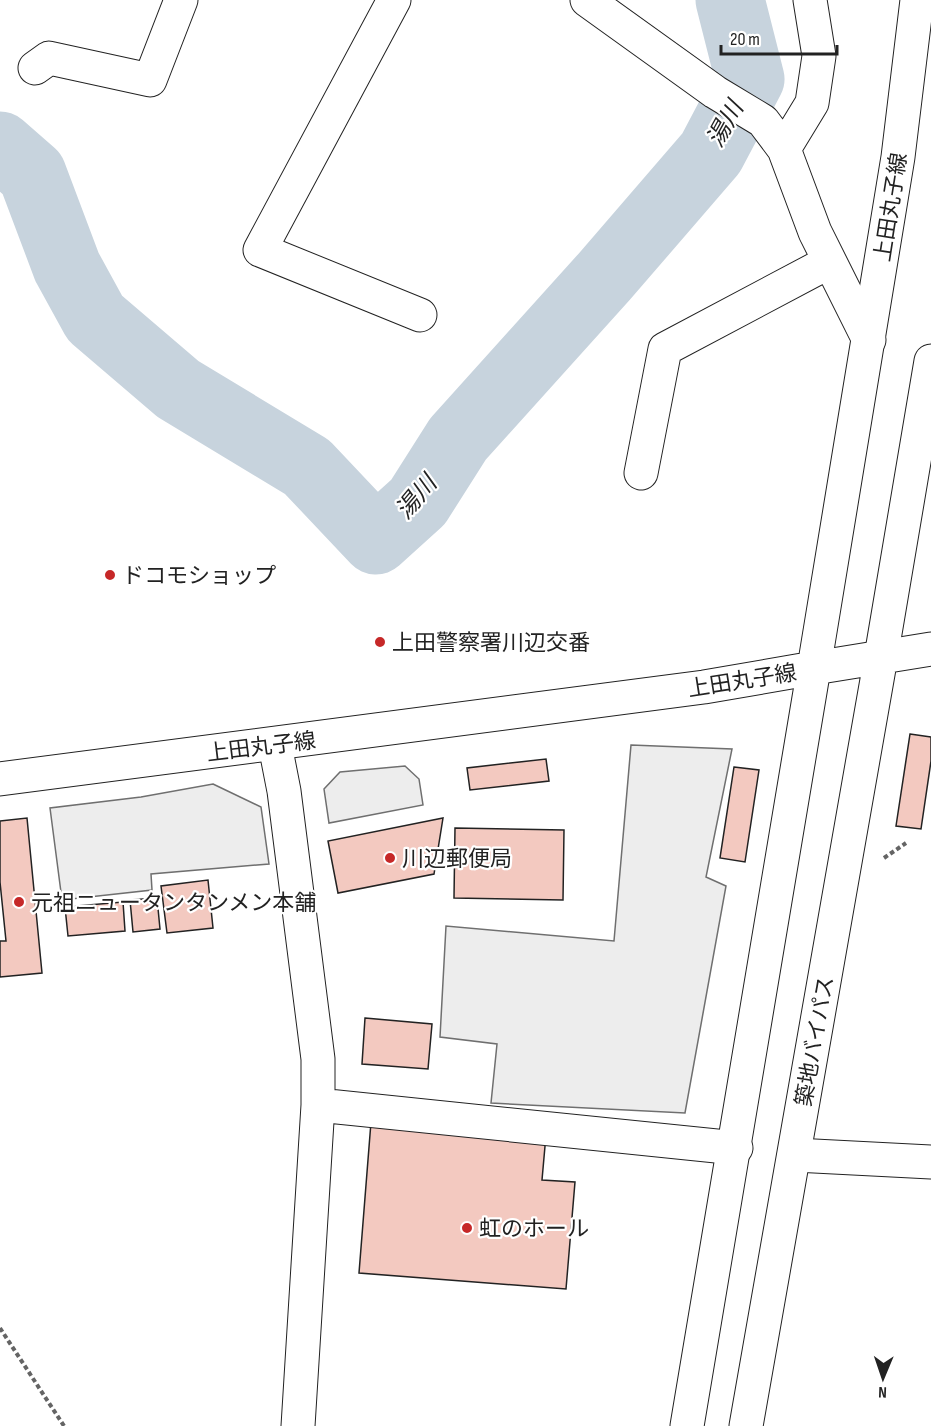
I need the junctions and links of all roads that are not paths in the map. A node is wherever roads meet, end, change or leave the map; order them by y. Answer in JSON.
{"nodes":[{"id":1,"x":181,"y":0,"type":"edge"},
{"id":2,"x":394,"y":0,"type":"edge"},
{"id":3,"x":587,"y":0,"type":"edge"},
{"id":4,"x":810,"y":0,"type":"edge"},
{"id":5,"x":917,"y":0,"type":"edge"},
{"id":6,"x":35,"y":68,"type":"dead end"},
{"id":7,"x":784,"y":149,"type":"junction"},
{"id":8,"x":829,"y":262,"type":"junction"},
{"id":9,"x":420,"y":315,"type":"dead end"},
{"id":10,"x":869,"y":340,"type":"junction"},
{"id":11,"x":931,"y":360,"type":"edge"},
{"id":12,"x":641,"y":473,"type":"dead end"},
{"id":13,"x":931,"y":649,"type":"edge"},
{"id":14,"x":881,"y":657,"type":"junction"},
{"id":15,"x":814,"y":668,"type":"junction"},
{"id":16,"x":275,"y":745,"type":"junction"},
{"id":17,"x":0,"y":779,"type":"edge"},
{"id":18,"x":318,"y":1105,"type":"junction"},
{"id":19,"x":736,"y":1148,"type":"junction"},
{"id":20,"x":795,"y":1155,"type":"junction"},
{"id":21,"x":931,"y":1162,"type":"edge"},
{"id":22,"x":298,"y":1426,"type":"edge"},
{"id":23,"x":687,"y":1426,"type":"edge"},
{"id":24,"x":746,"y":1426,"type":"edge"}],
"edges":[{"from":1,"to":6,"type":"main road"},
{"from":2,"to":9,"type":"main road"},
{"from":3,"to":7,"type":"main road"},
{"from":4,"to":7,"type":"main road"},
{"from":5,"to":10,"type":"main road","name":"上田丸子線"},
{"from":7,"to":8,"type":"main road"},
{"from":8,"to":10,"type":"main road"},
{"from":8,"to":12,"type":"main road"},
{"from":10,"to":15,"type":"main road","name":"上田丸子線"},
{"from":11,"to":14,"type":"main road"},
{"from":13,"to":14,"type":"main road"},
{"from":14,"to":15,"type":"main road"},
{"from":14,"to":20,"type":"main road","name":"築地バイパス"},
{"from":15,"to":16,"type":"main road","name":"上田丸子線"},
{"from":15,"to":19,"type":"main road"},
{"from":16,"to":17,"type":"main road","name":"上田丸子線"},
{"from":16,"to":18,"type":"main road"},
{"from":18,"to":19,"type":"main road"},
{"from":18,"to":22,"type":"main road"},
{"from":19,"to":23,"type":"main road"},
{"from":20,"to":21,"type":"main road"},
{"from":20,"to":24,"type":"main road","name":"築地バイパス"}]}
